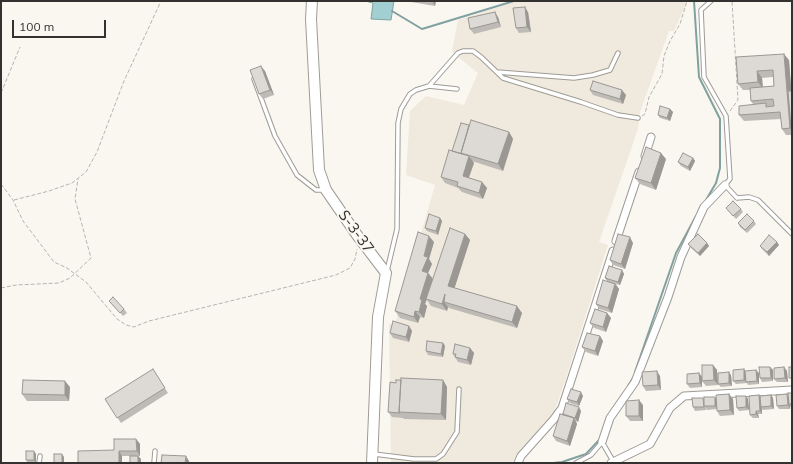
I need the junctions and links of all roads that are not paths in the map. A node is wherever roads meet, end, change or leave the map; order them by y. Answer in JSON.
{"nodes":[{"id":1,"x":312,"y":1,"type":"edge"},
{"id":2,"x":711,"y":1,"type":"edge"},
{"id":3,"x":618,"y":53,"type":"dead end"},
{"id":4,"x":496,"y":72,"type":"junction"},
{"id":5,"x":252,"y":76,"type":"edge"},
{"id":6,"x":429,"y":86,"type":"junction"},
{"id":7,"x":457,"y":89,"type":"dead end"},
{"id":8,"x":638,"y":118,"type":"road end"},
{"id":9,"x":651,"y":137,"type":"dead end"},
{"id":10,"x":643,"y":160,"type":"edge"},
{"id":11,"x":641,"y":167,"type":"edge"},
{"id":12,"x":725,"y":184,"type":"junction"},
{"id":13,"x":326,"y":190,"type":"junction"},
{"id":14,"x":792,"y":234,"type":"edge"},
{"id":15,"x":386,"y":273,"type":"junction"},
{"id":16,"x":458,"y":389,"type":"dead end"},
{"id":17,"x":792,"y":390,"type":"edge"},
{"id":18,"x":602,"y":442,"type":"junction"},
{"id":19,"x":155,"y":451,"type":"dead end"},
{"id":20,"x":40,"y":456,"type":"dead end"},
{"id":21,"x":372,"y":458,"type":"edge"},
{"id":22,"x":612,"y":462,"type":"edge"},
{"id":23,"x":39,"y":463,"type":"edge"},
{"id":24,"x":154,"y":463,"type":"edge"},
{"id":25,"x":518,"y":463,"type":"edge"},
{"id":26,"x":576,"y":463,"type":"edge"}],
"edges":[{"from":1,"to":13,"type":"main road","name":"Տ-3-37","number":"Տ-3-37"},
{"from":2,"to":12,"type":"lane"},
{"from":3,"to":4,"type":"lane"},
{"from":4,"to":6,"type":"lane"},
{"from":4,"to":8,"type":"lane"},
{"from":5,"to":13,"type":"lane"},
{"from":6,"to":7,"type":"lane"},
{"from":6,"to":15,"type":"lane"},
{"from":9,"to":10,"type":"street"},
{"from":11,"to":25,"type":"street"},
{"from":12,"to":14,"type":"lane"},
{"from":12,"to":18,"type":"street"},
{"from":13,"to":15,"type":"main road","name":"Տ-3-37","number":"Տ-3-37"},
{"from":15,"to":21,"type":"main road"},
{"from":16,"to":21,"type":"lane"},
{"from":17,"to":22,"type":"street"},
{"from":18,"to":22,"type":"lane"},
{"from":18,"to":26,"type":"lane"},
{"from":19,"to":24,"type":"lane"},
{"from":20,"to":23,"type":"lane"}]}
